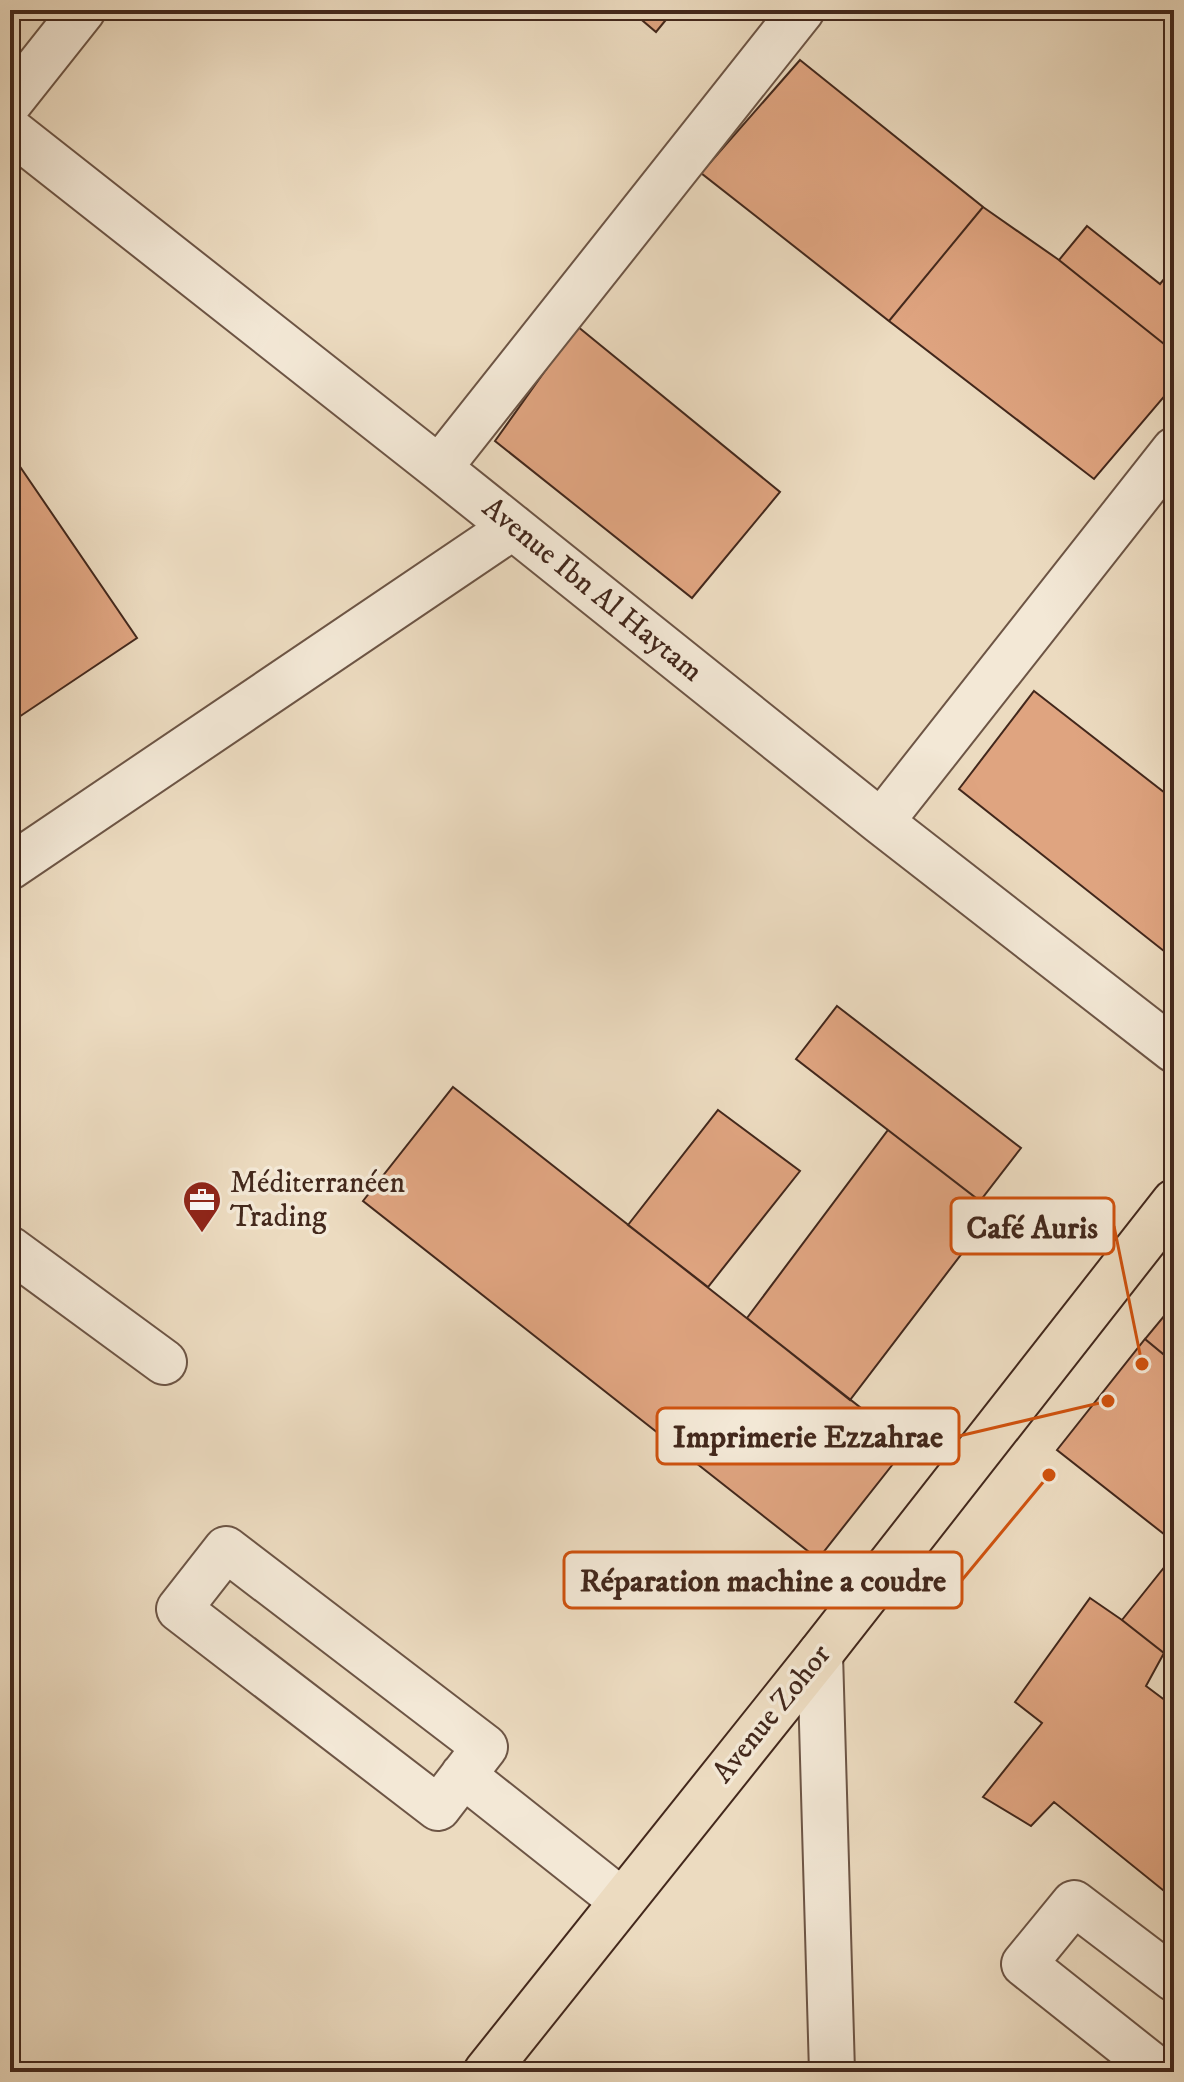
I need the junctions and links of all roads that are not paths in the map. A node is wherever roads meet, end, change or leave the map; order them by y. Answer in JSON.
{"nodes":[{"id":1,"x":83,"y":10,"type":"edge"},
{"id":2,"x":802,"y":10,"type":"edge"},
{"id":3,"x":10,"y":102,"type":"edge"},
{"id":4,"x":10,"y":130,"type":"edge"},
{"id":5,"x":1174,"y":450,"type":"edge"},
{"id":6,"x":439,"y":468,"type":"junction"},
{"id":7,"x":513,"y":527,"type":"junction"},
{"id":8,"x":881,"y":822,"type":"junction"},
{"id":9,"x":10,"y":867,"type":"edge"},
{"id":10,"x":1174,"y":1050,"type":"edge"},
{"id":11,"x":1174,"y":1202,"type":"edge"},
{"id":12,"x":10,"y":1249,"type":"edge"},
{"id":13,"x":164,"y":1362,"type":"dead end"},
{"id":14,"x":820,"y":1654,"type":"junction"},
{"id":15,"x":463,"y":1775,"type":"junction"},
{"id":16,"x":622,"y":1901,"type":"junction"},
{"id":17,"x":1174,"y":1979,"type":"edge"},
{"id":18,"x":486,"y":2072,"type":"edge"},
{"id":19,"x":832,"y":2072,"type":"edge"},
{"id":20,"x":1160,"y":2072,"type":"edge"}],
"edges":[{"from":1,"to":3,"type":"street"},
{"from":2,"to":6,"type":"street"},
{"from":4,"to":6,"type":"street","name":"Avenue Ibn Al Haytam"},
{"from":5,"to":8,"type":"street"},
{"from":6,"to":7,"type":"street","name":"Avenue Ibn Al Haytam"},
{"from":7,"to":8,"type":"street","name":"Avenue Ibn Al Haytam"},
{"from":7,"to":9,"type":"street"},
{"from":8,"to":10,"type":"street","name":"Avenue Ibn Al Haytam"},
{"from":11,"to":14,"type":"main road","name":"Avenue Zohor"},
{"from":12,"to":13,"type":"street"},
{"from":14,"to":16,"type":"main road","name":"Avenue Zohor"},
{"from":14,"to":19,"type":"street"},
{"from":15,"to":15,"type":"street"},
{"from":15,"to":16,"type":"street"},
{"from":16,"to":18,"type":"main road","name":"Avenue Zohor"},
{"from":17,"to":20,"type":"street"}]}
